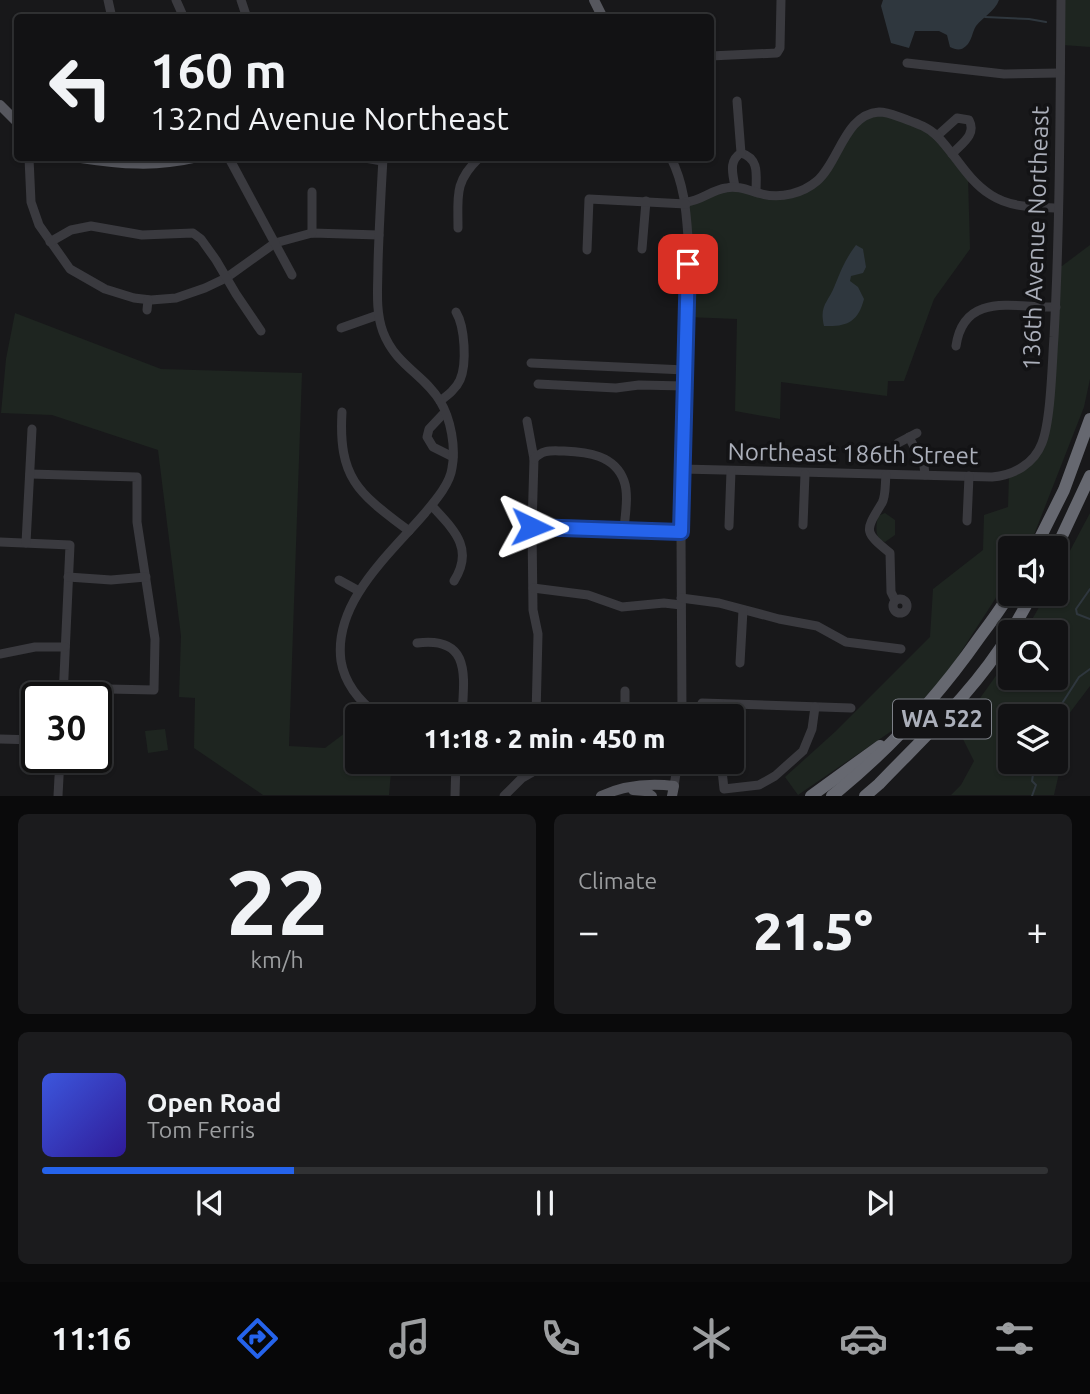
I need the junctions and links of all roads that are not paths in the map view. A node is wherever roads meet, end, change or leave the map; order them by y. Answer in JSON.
{"nodes":[{"id":1,"x":781,"y":0,"type":"edge"},
{"id":2,"x":1061,"y":0,"type":"edge"},
{"id":3,"x":714,"y":56,"type":"edge"},
{"id":4,"x":907,"y":63,"type":"dead end"},
{"id":5,"x":1060,"y":73,"type":"junction"},
{"id":6,"x":737,"y":101,"type":"dead end"},
{"id":7,"x":0,"y":105,"type":"edge"},
{"id":8,"x":14,"y":119,"type":"edge"},
{"id":9,"x":937,"y":136,"type":"junction"},
{"id":10,"x":741,"y":153,"type":"junction"},
{"id":11,"x":951,"y":154,"type":"junction"},
{"id":12,"x":29,"y":161,"type":"edge"},
{"id":13,"x":101,"y":161,"type":"edge"},
{"id":14,"x":149,"y":161,"type":"edge"},
{"id":15,"x":231,"y":161,"type":"edge"},
{"id":16,"x":382,"y":161,"type":"edge"},
{"id":17,"x":476,"y":161,"type":"edge"},
{"id":18,"x":672,"y":161,"type":"edge"},
{"id":19,"x":735,"y":187,"type":"junction"},
{"id":20,"x":313,"y":192,"type":"dead end"},
{"id":21,"x":755,"y":192,"type":"junction"},
{"id":22,"x":646,"y":201,"type":"junction"},
{"id":23,"x":686,"y":203,"type":"junction"},
{"id":24,"x":1058,"y":208,"type":"junction"},
{"id":25,"x":458,"y":228,"type":"dead end"},
{"id":26,"x":312,"y":233,"type":"junction"},
{"id":27,"x":379,"y":235,"type":"junction"},
{"id":28,"x":50,"y":242,"type":"junction"},
{"id":29,"x":275,"y":243,"type":"junction"},
{"id":30,"x":642,"y":249,"type":"dead end"},
{"id":31,"x":587,"y":250,"type":"dead end"},
{"id":32,"x":292,"y":275,"type":"dead end"},
{"id":33,"x":226,"y":278,"type":"junction"},
{"id":34,"x":148,"y":300,"type":"junction"},
{"id":35,"x":1056,"y":307,"type":"junction"},
{"id":36,"x":147,"y":310,"type":"dead end"},
{"id":37,"x":456,"y":312,"type":"dead end"},
{"id":38,"x":378,"y":315,"type":"junction"},
{"id":39,"x":341,"y":328,"type":"dead end"},
{"id":40,"x":261,"y":331,"type":"dead end"},
{"id":41,"x":956,"y":346,"type":"dead end"},
{"id":42,"x":531,"y":363,"type":"dead end"},
{"id":43,"x":685,"y":370,"type":"junction"},
{"id":44,"x":538,"y":384,"type":"dead end"},
{"id":45,"x":685,"y":386,"type":"junction"},
{"id":46,"x":440,"y":401,"type":"junction"},
{"id":47,"x":342,"y":412,"type":"dead end"},
{"id":48,"x":445,"y":412,"type":"junction"},
{"id":49,"x":1090,"y":419,"type":"edge"},
{"id":50,"x":527,"y":421,"type":"dead end"},
{"id":51,"x":32,"y":429,"type":"dead end"},
{"id":52,"x":898,"y":443,"type":"dead end"},
{"id":53,"x":453,"y":457,"type":"junction"},
{"id":54,"x":534,"y":459,"type":"junction"},
{"id":55,"x":1020,"y":468,"type":"joint"},
{"id":56,"x":682,"y":469,"type":"junction"},
{"id":57,"x":731,"y":471,"type":"junction"},
{"id":58,"x":30,"y":474,"type":"junction"},
{"id":59,"x":805,"y":474,"type":"junction"},
{"id":60,"x":886,"y":475,"type":"junction"},
{"id":61,"x":925,"y":475,"type":"junction"},
{"id":62,"x":969,"y":476,"type":"junction"},
{"id":63,"x":1090,"y":476,"type":"edge"},
{"id":64,"x":432,"y":506,"type":"junction"},
{"id":65,"x":967,"y":521,"type":"dead end"},
{"id":66,"x":803,"y":525,"type":"dead end"},
{"id":67,"x":729,"y":526,"type":"dead end"},
{"id":68,"x":532,"y":527,"type":"junction"},
{"id":69,"x":624,"y":530,"type":"junction"},
{"id":70,"x":409,"y":531,"type":"junction"},
{"id":71,"x":681,"y":532,"type":"junction"},
{"id":72,"x":1041,"y":536,"type":"edge"},
{"id":73,"x":1062,"y":536,"type":"edge"},
{"id":74,"x":0,"y":542,"type":"edge"},
{"id":75,"x":26,"y":542,"type":"junction"},
{"id":76,"x":68,"y":577,"type":"junction"},
{"id":77,"x":146,"y":577,"type":"junction"},
{"id":78,"x":339,"y":580,"type":"dead end"},
{"id":79,"x":454,"y":581,"type":"dead end"},
{"id":80,"x":533,"y":588,"type":"junction"},
{"id":81,"x":359,"y":591,"type":"junction"},
{"id":82,"x":895,"y":600,"type":"dead end"},
{"id":83,"x":681,"y":601,"type":"junction"},
{"id":84,"x":1001,"y":606,"type":"edge"},
{"id":85,"x":743,"y":610,"type":"junction"},
{"id":86,"x":416,"y":643,"type":"dead end"},
{"id":87,"x":65,"y":647,"type":"junction"},
{"id":88,"x":901,"y":649,"type":"dead end"},
{"id":89,"x":998,"y":652,"type":"edge"},
{"id":90,"x":0,"y":654,"type":"edge"},
{"id":91,"x":740,"y":663,"type":"dead end"},
{"id":92,"x":63,"y":682,"type":"edge"},
{"id":93,"x":112,"y":689,"type":"edge"},
{"id":94,"x":625,"y":691,"type":"dead end"},
{"id":95,"x":364,"y":704,"type":"edge"},
{"id":96,"x":463,"y":704,"type":"edge"},
{"id":97,"x":536,"y":704,"type":"edge"},
{"id":98,"x":625,"y":704,"type":"edge"},
{"id":99,"x":682,"y":704,"type":"edge"},
{"id":100,"x":744,"y":705,"type":"edge"},
{"id":101,"x":815,"y":707,"type":"junction"},
{"id":102,"x":851,"y":708,"type":"dead end"},
{"id":103,"x":912,"y":724,"type":"junction"},
{"id":104,"x":0,"y":739,"type":"edge"},
{"id":105,"x":21,"y":740,"type":"edge"},
{"id":106,"x":59,"y":773,"type":"edge"},
{"id":107,"x":456,"y":774,"type":"edge"},
{"id":108,"x":529,"y":774,"type":"edge"},
{"id":109,"x":722,"y":774,"type":"edge"},
{"id":110,"x":616,"y":790,"type":"junction"},
{"id":111,"x":673,"y":791,"type":"edge"},
{"id":112,"x":58,"y":796,"type":"edge"},
{"id":113,"x":455,"y":796,"type":"edge"},
{"id":114,"x":504,"y":796,"type":"edge"},
{"id":115,"x":601,"y":796,"type":"edge"},
{"id":116,"x":652,"y":796,"type":"edge"},
{"id":117,"x":811,"y":796,"type":"edge"},
{"id":118,"x":832,"y":796,"type":"edge"},
{"id":119,"x":864,"y":796,"type":"edge"}],
"edges":[{"from":1,"to":3,"type":"street"},
{"from":2,"to":5,"type":"street","name":"136th Avenue Northeast"},
{"from":4,"to":5,"type":"street"},
{"from":5,"to":24,"type":"street","name":"136th Avenue Northeast"},
{"from":6,"to":10,"type":"street"},
{"from":7,"to":8,"type":"main road"},
{"from":9,"to":11,"type":"street"},
{"from":9,"to":11,"type":"street"},
{"from":9,"to":21,"type":"street"},
{"from":10,"to":19,"type":"street"},
{"from":10,"to":21,"type":"street"},
{"from":11,"to":24,"type":"street"},
{"from":12,"to":28,"type":"street"},
{"from":13,"to":14,"type":"main road"},
{"from":15,"to":29,"type":"street"},
{"from":16,"to":27,"type":"street"},
{"from":17,"to":25,"type":"street"},
{"from":18,"to":23,"type":"street"},
{"from":19,"to":21,"type":"street"},
{"from":19,"to":23,"type":"street"},
{"from":20,"to":26,"type":"street"},
{"from":22,"to":23,"type":"street"},
{"from":22,"to":30,"type":"street"},
{"from":22,"to":31,"type":"street"},
{"from":23,"to":43,"type":"street"},
{"from":24,"to":35,"type":"street","name":"136th Avenue Northeast"},
{"from":26,"to":27,"type":"street"},
{"from":26,"to":29,"type":"street"},
{"from":27,"to":38,"type":"street"},
{"from":28,"to":33,"type":"street"},
{"from":28,"to":34,"type":"street"},
{"from":29,"to":32,"type":"street"},
{"from":29,"to":33,"type":"street"},
{"from":33,"to":34,"type":"street"},
{"from":33,"to":40,"type":"street"},
{"from":34,"to":36,"type":"street"},
{"from":35,"to":41,"type":"street"},
{"from":35,"to":55,"type":"street","name":"136th Avenue Northeast"},
{"from":37,"to":46,"type":"street"},
{"from":38,"to":39,"type":"street"},
{"from":38,"to":46,"type":"street"},
{"from":42,"to":43,"type":"street"},
{"from":43,"to":45,"type":"street"},
{"from":44,"to":45,"type":"street"},
{"from":45,"to":56,"type":"street"},
{"from":46,"to":48,"type":"street"},
{"from":47,"to":70,"type":"street"},
{"from":48,"to":53,"type":"street"},
{"from":48,"to":53,"type":"street"},
{"from":49,"to":72,"type":"highway"},
{"from":50,"to":54,"type":"street"},
{"from":51,"to":58,"type":"street"},
{"from":52,"to":61,"type":"street"},
{"from":53,"to":64,"type":"street"},
{"from":54,"to":68,"type":"street"},
{"from":54,"to":69,"type":"street"},
{"from":55,"to":62,"type":"street","name":"Northeast 186th Street"},
{"from":56,"to":57,"type":"street","name":"Northeast 186th Street"},
{"from":56,"to":71,"type":"street"},
{"from":57,"to":59,"type":"street","name":"Northeast 186th Street"},
{"from":57,"to":67,"type":"street"},
{"from":58,"to":75,"type":"street"},
{"from":58,"to":77,"type":"street"},
{"from":59,"to":60,"type":"street","name":"Northeast 186th Street"},
{"from":59,"to":66,"type":"street"},
{"from":60,"to":61,"type":"street","name":"Northeast 186th Street"},
{"from":60,"to":82,"type":"street"},
{"from":61,"to":62,"type":"street","name":"Northeast 186th Street"},
{"from":62,"to":65,"type":"street"},
{"from":63,"to":73,"type":"highway"},
{"from":64,"to":70,"type":"street"},
{"from":64,"to":79,"type":"street"},
{"from":68,"to":69,"type":"street"},
{"from":68,"to":80,"type":"street"},
{"from":69,"to":71,"type":"street"},
{"from":70,"to":81,"type":"street"},
{"from":71,"to":83,"type":"street"},
{"from":74,"to":75,"type":"street"},
{"from":75,"to":76,"type":"street"},
{"from":76,"to":77,"type":"street"},
{"from":76,"to":87,"type":"street"},
{"from":77,"to":93,"type":"street"},
{"from":78,"to":81,"type":"street"},
{"from":80,"to":83,"type":"street"},
{"from":80,"to":97,"type":"street"},
{"from":81,"to":95,"type":"street"},
{"from":83,"to":85,"type":"street"},
{"from":83,"to":99,"type":"street"},
{"from":84,"to":103,"type":"highway","number":"WA 522"},
{"from":85,"to":88,"type":"street"},
{"from":85,"to":91,"type":"street"},
{"from":86,"to":96,"type":"street"},
{"from":87,"to":90,"type":"street"},
{"from":87,"to":92,"type":"street"},
{"from":89,"to":119,"type":"highway","number":"WA 522"},
{"from":94,"to":98,"type":"street"},
{"from":100,"to":101,"type":"street"},
{"from":101,"to":102,"type":"street"},
{"from":101,"to":109,"type":"street"},
{"from":103,"to":117,"type":"highway"},
{"from":103,"to":118,"type":"highway","number":"WA 522"},
{"from":104,"to":105,"type":"street"},
{"from":106,"to":112,"type":"street"},
{"from":107,"to":113,"type":"street"},
{"from":108,"to":114,"type":"street"},
{"from":110,"to":111,"type":"main road"},
{"from":110,"to":115,"type":"main road"},
{"from":110,"to":116,"type":"main road"}]}
